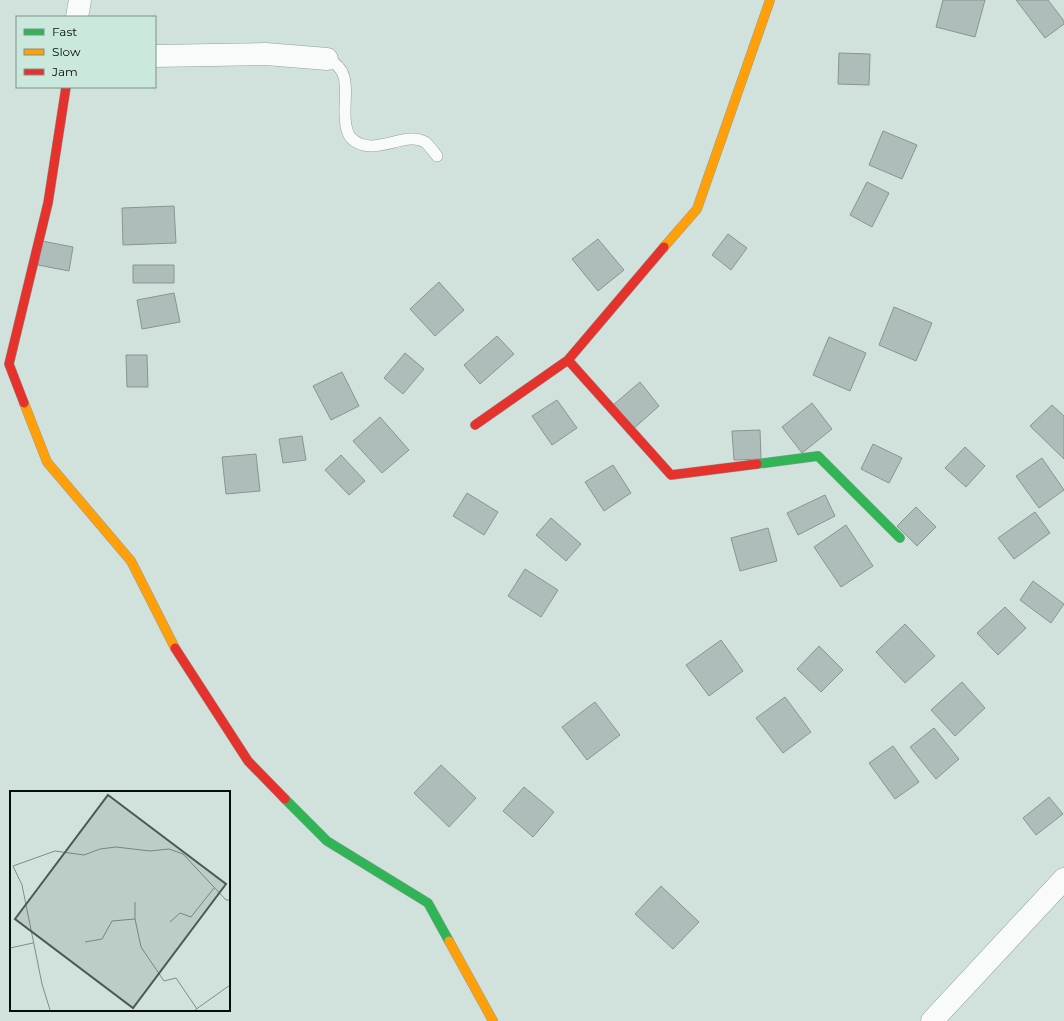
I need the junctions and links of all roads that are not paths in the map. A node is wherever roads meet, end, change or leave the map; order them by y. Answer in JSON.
{"nodes":[{"id":1,"x":80,"y":0,"type":"edge"},
{"id":2,"x":770,"y":0,"type":"edge"},
{"id":3,"x":77,"y":16,"type":"edge"},
{"id":4,"x":156,"y":56,"type":"edge"},
{"id":5,"x":327,"y":59,"type":"joint"},
{"id":6,"x":66,"y":88,"type":"edge"},
{"id":7,"x":437,"y":156,"type":"dead end"},
{"id":8,"x":568,"y":360,"type":"junction"},
{"id":9,"x":475,"y":425,"type":"dead end"},
{"id":10,"x":900,"y":538,"type":"dead end"},
{"id":11,"x":1064,"y":879,"type":"edge"},
{"id":12,"x":493,"y":1021,"type":"edge"},
{"id":13,"x":932,"y":1021,"type":"edge"}],
"edges":[{"from":1,"to":3,"type":"street"},
{"from":2,"to":8,"type":"street"},
{"from":4,"to":5,"type":"street"},
{"from":5,"to":7,"type":"lane"},
{"from":6,"to":12,"type":"street"},
{"from":8,"to":9,"type":"street"},
{"from":8,"to":10,"type":"street"},
{"from":11,"to":13,"type":"street"}]}
